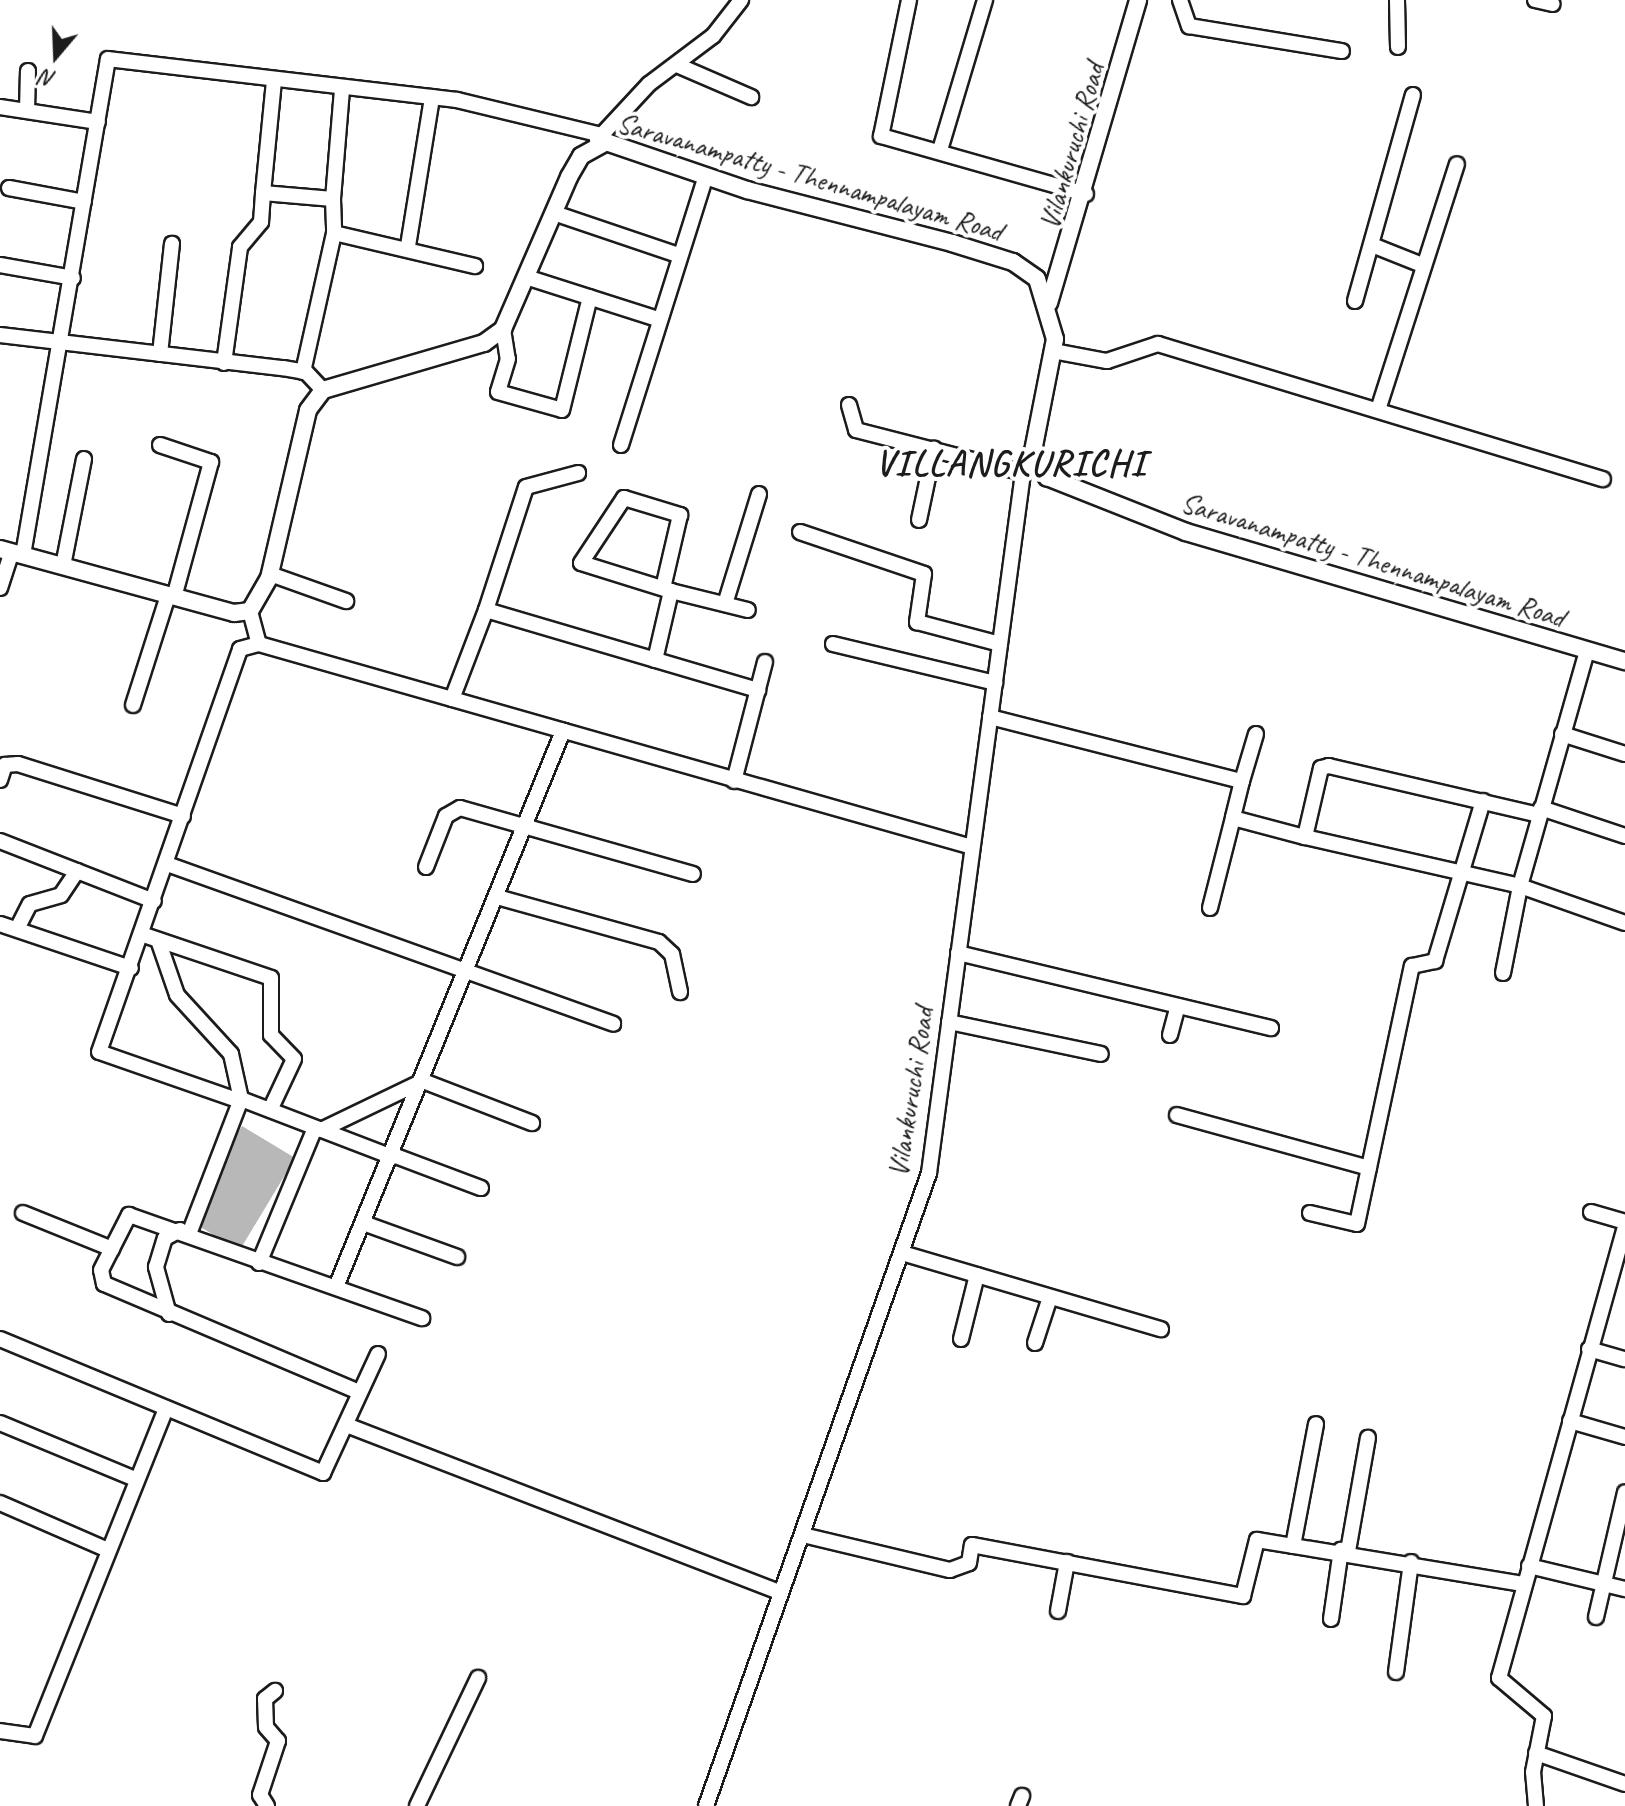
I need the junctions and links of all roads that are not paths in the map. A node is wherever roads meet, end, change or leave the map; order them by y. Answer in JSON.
{"nodes":[{"id":1,"x":741,"y":0,"type":"edge"},
{"id":2,"x":909,"y":0,"type":"edge"},
{"id":3,"x":985,"y":0,"type":"edge"},
{"id":4,"x":1138,"y":0,"type":"edge"},
{"id":5,"x":1180,"y":0,"type":"edge"},
{"id":6,"x":1397,"y":0,"type":"edge"},
{"id":7,"x":1535,"y":0,"type":"edge"},
{"id":8,"x":1553,"y":4,"type":"dead end"},
{"id":9,"x":1398,"y":47,"type":"dead end"},
{"id":10,"x":1342,"y":51,"type":"dead end"},
{"id":11,"x":677,"y":65,"type":"junction"},
{"id":12,"x":28,"y":71,"type":"dead end"},
{"id":13,"x":274,"y":80,"type":"junction"},
{"id":14,"x":342,"y":89,"type":"junction"},
{"id":15,"x":1413,"y":95,"type":"dead end"},
{"id":16,"x":432,"y":97,"type":"junction"},
{"id":17,"x":751,"y":97,"type":"dead end"},
{"id":18,"x":0,"y":107,"type":"edge"},
{"id":19,"x":27,"y":111,"type":"junction"},
{"id":20,"x":98,"y":122,"type":"junction"},
{"id":21,"x":597,"y":139,"type":"junction"},
{"id":22,"x":940,"y":150,"type":"junction"},
{"id":23,"x":1457,"y":164,"type":"dead end"},
{"id":24,"x":706,"y":176,"type":"junction"},
{"id":25,"x":9,"y":188,"type":"dead end"},
{"id":26,"x":263,"y":193,"type":"junction"},
{"id":27,"x":1086,"y":194,"type":"junction"},
{"id":28,"x":333,"y":199,"type":"junction"},
{"id":29,"x":84,"y":202,"type":"junction"},
{"id":30,"x":554,"y":213,"type":"junction"},
{"id":31,"x":334,"y":233,"type":"junction"},
{"id":32,"x":172,"y":244,"type":"dead end"},
{"id":33,"x":1372,"y":245,"type":"junction"},
{"id":34,"x":408,"y":246,"type":"junction"},
{"id":35,"x":678,"y":255,"type":"junction"},
{"id":36,"x":1420,"y":264,"type":"junction"},
{"id":37,"x":0,"y":265,"type":"edge"},
{"id":38,"x":475,"y":266,"type":"dead end"},
{"id":39,"x":526,"y":277,"type":"junction"},
{"id":40,"x":73,"y":278,"type":"junction"},
{"id":41,"x":590,"y":297,"type":"junction"},
{"id":42,"x":1355,"y":301,"type":"dead end"},
{"id":43,"x":1049,"y":303,"type":"junction"},
{"id":44,"x":658,"y":319,"type":"junction"},
{"id":45,"x":503,"y":329,"type":"junction"},
{"id":46,"x":0,"y":335,"type":"edge"},
{"id":47,"x":63,"y":341,"type":"junction"},
{"id":48,"x":1053,"y":351,"type":"junction"},
{"id":49,"x":160,"y":354,"type":"junction"},
{"id":50,"x":224,"y":363,"type":"junction"},
{"id":51,"x":303,"y":372,"type":"junction"},
{"id":52,"x":323,"y":390,"type":"junction"},
{"id":53,"x":849,"y":405,"type":"dead end"},
{"id":54,"x":1378,"y":410,"type":"junction"},
{"id":55,"x":160,"y":445,"type":"dead end"},
{"id":56,"x":621,"y":445,"type":"dead end"},
{"id":57,"x":934,"y":449,"type":"junction"},
{"id":58,"x":1033,"y":451,"type":"junction"},
{"id":59,"x":84,"y":459,"type":"dead end"},
{"id":60,"x":578,"y":473,"type":"dead end"},
{"id":61,"x":1023,"y":473,"type":"junction"},
{"id":62,"x":1603,"y":479,"type":"dead end"},
{"id":63,"x":759,"y":494,"type":"dead end"},
{"id":64,"x":919,"y":520,"type":"dead end"},
{"id":65,"x":800,"y":532,"type":"dead end"},
{"id":66,"x":12,"y":552,"type":"edge"},
{"id":67,"x":63,"y":566,"type":"junction"},
{"id":68,"x":270,"y":574,"type":"junction"},
{"id":69,"x":0,"y":588,"type":"edge"},
{"id":70,"x":667,"y":589,"type":"junction"},
{"id":71,"x":171,"y":596,"type":"junction"},
{"id":72,"x":346,"y":601,"type":"dead end"},
{"id":73,"x":725,"y":604,"type":"junction"},
{"id":74,"x":486,"y":610,"type":"junction"},
{"id":75,"x":748,"y":610,"type":"dead end"},
{"id":76,"x":250,"y":611,"type":"junction"},
{"id":77,"x":259,"y":644,"type":"junction"},
{"id":78,"x":833,"y":644,"type":"dead end"},
{"id":79,"x":1000,"y":644,"type":"junction"},
{"id":80,"x":1587,"y":651,"type":"junction"},
{"id":81,"x":655,"y":660,"type":"junction"},
{"id":82,"x":1625,"y":661,"type":"edge"},
{"id":83,"x":765,"y":662,"type":"dead end"},
{"id":84,"x":995,"y":683,"type":"junction"},
{"id":85,"x":758,"y":690,"type":"junction"},
{"id":86,"x":452,"y":699,"type":"junction"},
{"id":87,"x":133,"y":705,"type":"dead end"},
{"id":88,"x":990,"y":717,"type":"junction"},
{"id":89,"x":563,"y":731,"type":"junction"},
{"id":90,"x":1256,"y":734,"type":"dead end"},
{"id":91,"x":1562,"y":734,"type":"junction"},
{"id":92,"x":1625,"y":754,"type":"edge"},
{"id":93,"x":0,"y":780,"type":"edge"},
{"id":94,"x":734,"y":781,"type":"junction"},
{"id":95,"x":1242,"y":781,"type":"junction"},
{"id":96,"x":1483,"y":801,"type":"junction"},
{"id":97,"x":1540,"y":812,"type":"junction"},
{"id":98,"x":183,"y":816,"type":"junction"},
{"id":99,"x":1233,"y":818,"type":"junction"},
{"id":100,"x":525,"y":827,"type":"junction"},
{"id":101,"x":1625,"y":836,"type":"edge"},
{"id":102,"x":1305,"y":837,"type":"junction"},
{"id":103,"x":0,"y":841,"type":"edge"},
{"id":104,"x":972,"y":847,"type":"junction"},
{"id":105,"x":167,"y":864,"type":"junction"},
{"id":106,"x":426,"y":867,"type":"dead end"},
{"id":107,"x":77,"y":871,"type":"junction"},
{"id":108,"x":1461,"y":871,"type":"junction"},
{"id":109,"x":693,"y":874,"type":"dead end"},
{"id":110,"x":1520,"y":886,"type":"junction"},
{"id":111,"x":497,"y":897,"type":"junction"},
{"id":112,"x":154,"y":901,"type":"junction"},
{"id":113,"x":1210,"y":908,"type":"dead end"},
{"id":114,"x":1625,"y":923,"type":"edge"},
{"id":115,"x":0,"y":924,"type":"edge"},
{"id":116,"x":17,"y":929,"type":"junction"},
{"id":117,"x":151,"y":938,"type":"junction"},
{"id":118,"x":958,"y":953,"type":"junction"},
{"id":119,"x":131,"y":968,"type":"junction"},
{"id":120,"x":467,"y":971,"type":"junction"},
{"id":121,"x":1503,"y":973,"type":"dead end"},
{"id":122,"x":680,"y":992,"type":"dead end"},
{"id":123,"x":1178,"y":1006,"type":"junction"},
{"id":124,"x":949,"y":1022,"type":"junction"},
{"id":125,"x":613,"y":1024,"type":"dead end"},
{"id":126,"x":1271,"y":1028,"type":"dead end"},
{"id":127,"x":1170,"y":1035,"type":"dead end"},
{"id":128,"x":1101,"y":1054,"type":"dead end"},
{"id":129,"x":423,"y":1081,"type":"junction"},
{"id":130,"x":241,"y":1100,"type":"junction"},
{"id":131,"x":270,"y":1110,"type":"junction"},
{"id":132,"x":1177,"y":1115,"type":"dead end"},
{"id":133,"x":532,"y":1123,"type":"dead end"},
{"id":134,"x":318,"y":1129,"type":"junction"},
{"id":135,"x":393,"y":1156,"type":"junction"},
{"id":136,"x":1369,"y":1168,"type":"junction"},
{"id":137,"x":481,"y":1188,"type":"dead end"},
{"id":138,"x":1591,"y":1212,"type":"dead end"},
{"id":139,"x":23,"y":1213,"type":"dead end"},
{"id":140,"x":1310,"y":1213,"type":"dead end"},
{"id":141,"x":366,"y":1224,"type":"junction"},
{"id":142,"x":1625,"y":1224,"type":"edge"},
{"id":143,"x":184,"y":1232,"type":"junction"},
{"id":144,"x":112,"y":1249,"type":"junction"},
{"id":145,"x":902,"y":1253,"type":"junction"},
{"id":146,"x":457,"y":1257,"type":"dead end"},
{"id":147,"x":259,"y":1263,"type":"junction"},
{"id":148,"x":977,"y":1275,"type":"junction"},
{"id":149,"x":336,"y":1287,"type":"junction"},
{"id":150,"x":1050,"y":1297,"type":"junction"},
{"id":151,"x":169,"y":1314,"type":"junction"},
{"id":152,"x":422,"y":1318,"type":"dead end"},
{"id":153,"x":1161,"y":1329,"type":"dead end"},
{"id":154,"x":0,"y":1339,"type":"edge"},
{"id":155,"x":961,"y":1339,"type":"dead end"},
{"id":156,"x":1035,"y":1343,"type":"dead end"},
{"id":157,"x":1589,"y":1349,"type":"junction"},
{"id":158,"x":378,"y":1354,"type":"dead end"},
{"id":159,"x":1625,"y":1359,"type":"edge"},
{"id":160,"x":359,"y":1392,"type":"junction"},
{"id":161,"x":166,"y":1408,"type":"junction"},
{"id":162,"x":1570,"y":1421,"type":"junction"},
{"id":163,"x":0,"y":1423,"type":"edge"},
{"id":164,"x":1316,"y":1424,"type":"dead end"},
{"id":165,"x":349,"y":1426,"type":"junction"},
{"id":166,"x":1625,"y":1437,"type":"edge"},
{"id":167,"x":1368,"y":1438,"type":"dead end"},
{"id":168,"x":133,"y":1478,"type":"junction"},
{"id":169,"x":1625,"y":1492,"type":"edge"},
{"id":170,"x":0,"y":1503,"type":"edge"},
{"id":171,"x":807,"y":1536,"type":"junction"},
{"id":172,"x":1293,"y":1546,"type":"junction"},
{"id":173,"x":106,"y":1549,"type":"junction"},
{"id":174,"x":1345,"y":1551,"type":"junction"},
{"id":175,"x":1067,"y":1562,"type":"junction"},
{"id":176,"x":1411,"y":1562,"type":"junction"},
{"id":177,"x":1529,"y":1566,"type":"junction"},
{"id":178,"x":1524,"y":1584,"type":"junction"},
{"id":179,"x":1604,"y":1584,"type":"junction"},
{"id":180,"x":1625,"y":1589,"type":"edge"},
{"id":181,"x":779,"y":1592,"type":"junction"},
{"id":182,"x":1058,"y":1611,"type":"dead end"},
{"id":183,"x":1596,"y":1617,"type":"dead end"},
{"id":184,"x":1331,"y":1619,"type":"dead end"},
{"id":185,"x":1396,"y":1672,"type":"dead end"},
{"id":186,"x":478,"y":1678,"type":"dead end"},
{"id":187,"x":275,"y":1691,"type":"dead end"},
{"id":188,"x":0,"y":1731,"type":"edge"},
{"id":189,"x":1536,"y":1753,"type":"junction"},
{"id":190,"x":1625,"y":1784,"type":"edge"},
{"id":191,"x":267,"y":1806,"type":"edge"},
{"id":192,"x":417,"y":1806,"type":"edge"},
{"id":193,"x":706,"y":1806,"type":"edge"},
{"id":194,"x":1536,"y":1806,"type":"edge"}],
"edges":[{"from":1,"to":11,"type":"street"},
{"from":2,"to":22,"type":"street"},
{"from":3,"to":22,"type":"street"},
{"from":4,"to":27,"type":"main road","name":"Vilankuruchi Road"},
{"from":5,"to":10,"type":"street"},
{"from":6,"to":9,"type":"street"},
{"from":7,"to":8,"type":"street"},
{"from":11,"to":17,"type":"street"},
{"from":11,"to":21,"type":"street"},
{"from":12,"to":19,"type":"street"},
{"from":13,"to":14,"type":"street"},
{"from":13,"to":20,"type":"street"},
{"from":13,"to":26,"type":"street"},
{"from":14,"to":16,"type":"street"},
{"from":14,"to":28,"type":"street"},
{"from":15,"to":33,"type":"street"},
{"from":16,"to":21,"type":"street"},
{"from":16,"to":34,"type":"street"},
{"from":18,"to":19,"type":"street"},
{"from":19,"to":20,"type":"street"},
{"from":20,"to":29,"type":"street"},
{"from":21,"to":24,"type":"main road","name":"Saravanampatty - Thennampalayam Road"},
{"from":21,"to":30,"type":"main road","name":"Saravanampatty - Thennampalayam Road"},
{"from":22,"to":27,"type":"street"},
{"from":23,"to":36,"type":"street"},
{"from":24,"to":35,"type":"street"},
{"from":24,"to":43,"type":"main road","name":"Saravanampatty - Thennampalayam Road"},
{"from":25,"to":29,"type":"street"},
{"from":26,"to":28,"type":"street"},
{"from":26,"to":50,"type":"street"},
{"from":27,"to":43,"type":"main road","name":"Vilankuruchi Road"},
{"from":28,"to":31,"type":"street"},
{"from":29,"to":40,"type":"street"},
{"from":30,"to":35,"type":"street"},
{"from":30,"to":39,"type":"main road","name":"Saravanampatty - Thennampalayam Road"},
{"from":31,"to":34,"type":"street"},
{"from":31,"to":51,"type":"street"},
{"from":32,"to":49,"type":"street"},
{"from":33,"to":36,"type":"street"},
{"from":33,"to":42,"type":"street"},
{"from":34,"to":38,"type":"street"},
{"from":35,"to":44,"type":"street"},
{"from":36,"to":54,"type":"street"},
{"from":37,"to":40,"type":"street"},
{"from":39,"to":41,"type":"street"},
{"from":39,"to":45,"type":"main road","name":"Saravanampatty - Thennampalayam Road"},
{"from":40,"to":47,"type":"street"},
{"from":41,"to":44,"type":"street"},
{"from":41,"to":45,"type":"street"},
{"from":43,"to":48,"type":"main road"},
{"from":44,"to":56,"type":"street"},
{"from":45,"to":52,"type":"main road"},
{"from":46,"to":47,"type":"street"},
{"from":47,"to":49,"type":"street"},
{"from":47,"to":66,"type":"street"},
{"from":48,"to":54,"type":"street"},
{"from":48,"to":58,"type":"main road"},
{"from":49,"to":50,"type":"street"},
{"from":50,"to":51,"type":"street"},
{"from":51,"to":52,"type":"street"},
{"from":52,"to":68,"type":"main road"},
{"from":53,"to":57,"type":"street"},
{"from":54,"to":62,"type":"street"},
{"from":55,"to":71,"type":"street"},
{"from":57,"to":61,"type":"street"},
{"from":57,"to":64,"type":"street"},
{"from":58,"to":61,"type":"street","name":"Vilankuruchi Road"},
{"from":58,"to":80,"type":"main road","name":"Saravanampatty - Thennampalayam Road"},
{"from":59,"to":67,"type":"street"},
{"from":60,"to":74,"type":"street"},
{"from":61,"to":79,"type":"street","name":"Vilankuruchi Road"},
{"from":63,"to":73,"type":"street"},
{"from":65,"to":79,"type":"street"},
{"from":66,"to":67,"type":"main road"},
{"from":66,"to":69,"type":"street"},
{"from":67,"to":71,"type":"main road"},
{"from":68,"to":72,"type":"street"},
{"from":68,"to":76,"type":"main road"},
{"from":70,"to":70,"type":"street"},
{"from":70,"to":73,"type":"street"},
{"from":70,"to":81,"type":"street"},
{"from":71,"to":76,"type":"main road"},
{"from":71,"to":87,"type":"street"},
{"from":73,"to":75,"type":"street"},
{"from":74,"to":81,"type":"street"},
{"from":74,"to":86,"type":"street"},
{"from":76,"to":77,"type":"street"},
{"from":77,"to":86,"type":"street"},
{"from":77,"to":98,"type":"street"},
{"from":78,"to":84,"type":"street"},
{"from":79,"to":84,"type":"street","name":"Vilankuruchi Road"},
{"from":80,"to":82,"type":"main road","name":"Saravanampatty - Thennampalayam Road"},
{"from":80,"to":91,"type":"street"},
{"from":81,"to":85,"type":"street"},
{"from":83,"to":85,"type":"street"},
{"from":84,"to":88,"type":"street","name":"Vilankuruchi Road"},
{"from":85,"to":94,"type":"street"},
{"from":86,"to":89,"type":"street"},
{"from":88,"to":95,"type":"street"},
{"from":88,"to":104,"type":"street","name":"Vilankuruchi Road"},
{"from":89,"to":94,"type":"street"},
{"from":89,"to":100,"type":"street"},
{"from":90,"to":95,"type":"street"},
{"from":91,"to":92,"type":"street"},
{"from":91,"to":97,"type":"street"},
{"from":93,"to":98,"type":"street"},
{"from":94,"to":104,"type":"street"},
{"from":95,"to":99,"type":"street"},
{"from":96,"to":97,"type":"street"},
{"from":96,"to":102,"type":"street"},
{"from":96,"to":108,"type":"street"},
{"from":97,"to":101,"type":"street"},
{"from":97,"to":110,"type":"street"},
{"from":98,"to":105,"type":"street"},
{"from":99,"to":102,"type":"street"},
{"from":99,"to":113,"type":"street"},
{"from":100,"to":106,"type":"street"},
{"from":100,"to":109,"type":"street"},
{"from":100,"to":111,"type":"street"},
{"from":102,"to":108,"type":"street"},
{"from":103,"to":107,"type":"street"},
{"from":104,"to":118,"type":"street","name":"Vilankuruchi Road"},
{"from":105,"to":112,"type":"street"},
{"from":105,"to":120,"type":"street"},
{"from":107,"to":112,"type":"street"},
{"from":107,"to":116,"type":"street"},
{"from":108,"to":110,"type":"street"},
{"from":108,"to":136,"type":"street"},
{"from":110,"to":114,"type":"street"},
{"from":110,"to":121,"type":"street"},
{"from":111,"to":120,"type":"street"},
{"from":111,"to":122,"type":"street"},
{"from":112,"to":117,"type":"street"},
{"from":115,"to":116,"type":"street"},
{"from":116,"to":119,"type":"street"},
{"from":117,"to":119,"type":"street"},
{"from":117,"to":130,"type":"street"},
{"from":117,"to":131,"type":"street"},
{"from":118,"to":123,"type":"street"},
{"from":118,"to":124,"type":"street","name":"Vilankuruchi Road"},
{"from":119,"to":130,"type":"street"},
{"from":120,"to":125,"type":"street"},
{"from":120,"to":129,"type":"street"},
{"from":123,"to":126,"type":"street"},
{"from":123,"to":127,"type":"street"},
{"from":124,"to":128,"type":"street"},
{"from":124,"to":145,"type":"street","name":"Vilankuruchi Road"},
{"from":129,"to":133,"type":"street"},
{"from":129,"to":134,"type":"street"},
{"from":129,"to":135,"type":"street"},
{"from":130,"to":131,"type":"street"},
{"from":130,"to":143,"type":"street"},
{"from":131,"to":134,"type":"street"},
{"from":132,"to":136,"type":"street"},
{"from":134,"to":135,"type":"street"},
{"from":134,"to":147,"type":"street"},
{"from":135,"to":137,"type":"street"},
{"from":135,"to":141,"type":"street"},
{"from":136,"to":140,"type":"street"},
{"from":138,"to":142,"type":"street"},
{"from":139,"to":144,"type":"street"},
{"from":141,"to":146,"type":"street"},
{"from":141,"to":149,"type":"street"},
{"from":142,"to":157,"type":"street"},
{"from":143,"to":144,"type":"street"},
{"from":143,"to":147,"type":"street"},
{"from":143,"to":151,"type":"street"},
{"from":144,"to":151,"type":"street"},
{"from":145,"to":148,"type":"street"},
{"from":145,"to":171,"type":"street","name":"Vilankuruchi Road"},
{"from":147,"to":149,"type":"street"},
{"from":148,"to":150,"type":"street"},
{"from":148,"to":155,"type":"street"},
{"from":149,"to":152,"type":"street"},
{"from":150,"to":153,"type":"street"},
{"from":150,"to":156,"type":"street"},
{"from":151,"to":160,"type":"street"},
{"from":154,"to":161,"type":"street"},
{"from":157,"to":159,"type":"street"},
{"from":157,"to":162,"type":"street"},
{"from":158,"to":160,"type":"street"},
{"from":160,"to":165,"type":"street"},
{"from":161,"to":165,"type":"street"},
{"from":161,"to":168,"type":"street"},
{"from":162,"to":166,"type":"street"},
{"from":162,"to":177,"type":"street"},
{"from":163,"to":168,"type":"street"},
{"from":164,"to":172,"type":"street"},
{"from":165,"to":181,"type":"street"},
{"from":167,"to":174,"type":"street"},
{"from":168,"to":173,"type":"street"},
{"from":169,"to":179,"type":"street"},
{"from":170,"to":173,"type":"street"},
{"from":171,"to":175,"type":"street"},
{"from":171,"to":181,"type":"street","name":"Vilankuruchi Road"},
{"from":172,"to":174,"type":"street"},
{"from":172,"to":175,"type":"street"},
{"from":173,"to":188,"type":"street"},
{"from":174,"to":176,"type":"street"},
{"from":174,"to":184,"type":"street"},
{"from":175,"to":182,"type":"street"},
{"from":176,"to":178,"type":"street"},
{"from":176,"to":185,"type":"street"},
{"from":177,"to":178,"type":"street"},
{"from":177,"to":179,"type":"street"},
{"from":178,"to":189,"type":"street"},
{"from":179,"to":180,"type":"street"},
{"from":179,"to":183,"type":"street"},
{"from":181,"to":193,"type":"street","name":"Vilankuruchi Road"},
{"from":186,"to":192,"type":"street"},
{"from":187,"to":191,"type":"street"},
{"from":189,"to":190,"type":"street"},
{"from":189,"to":194,"type":"street"}]}
